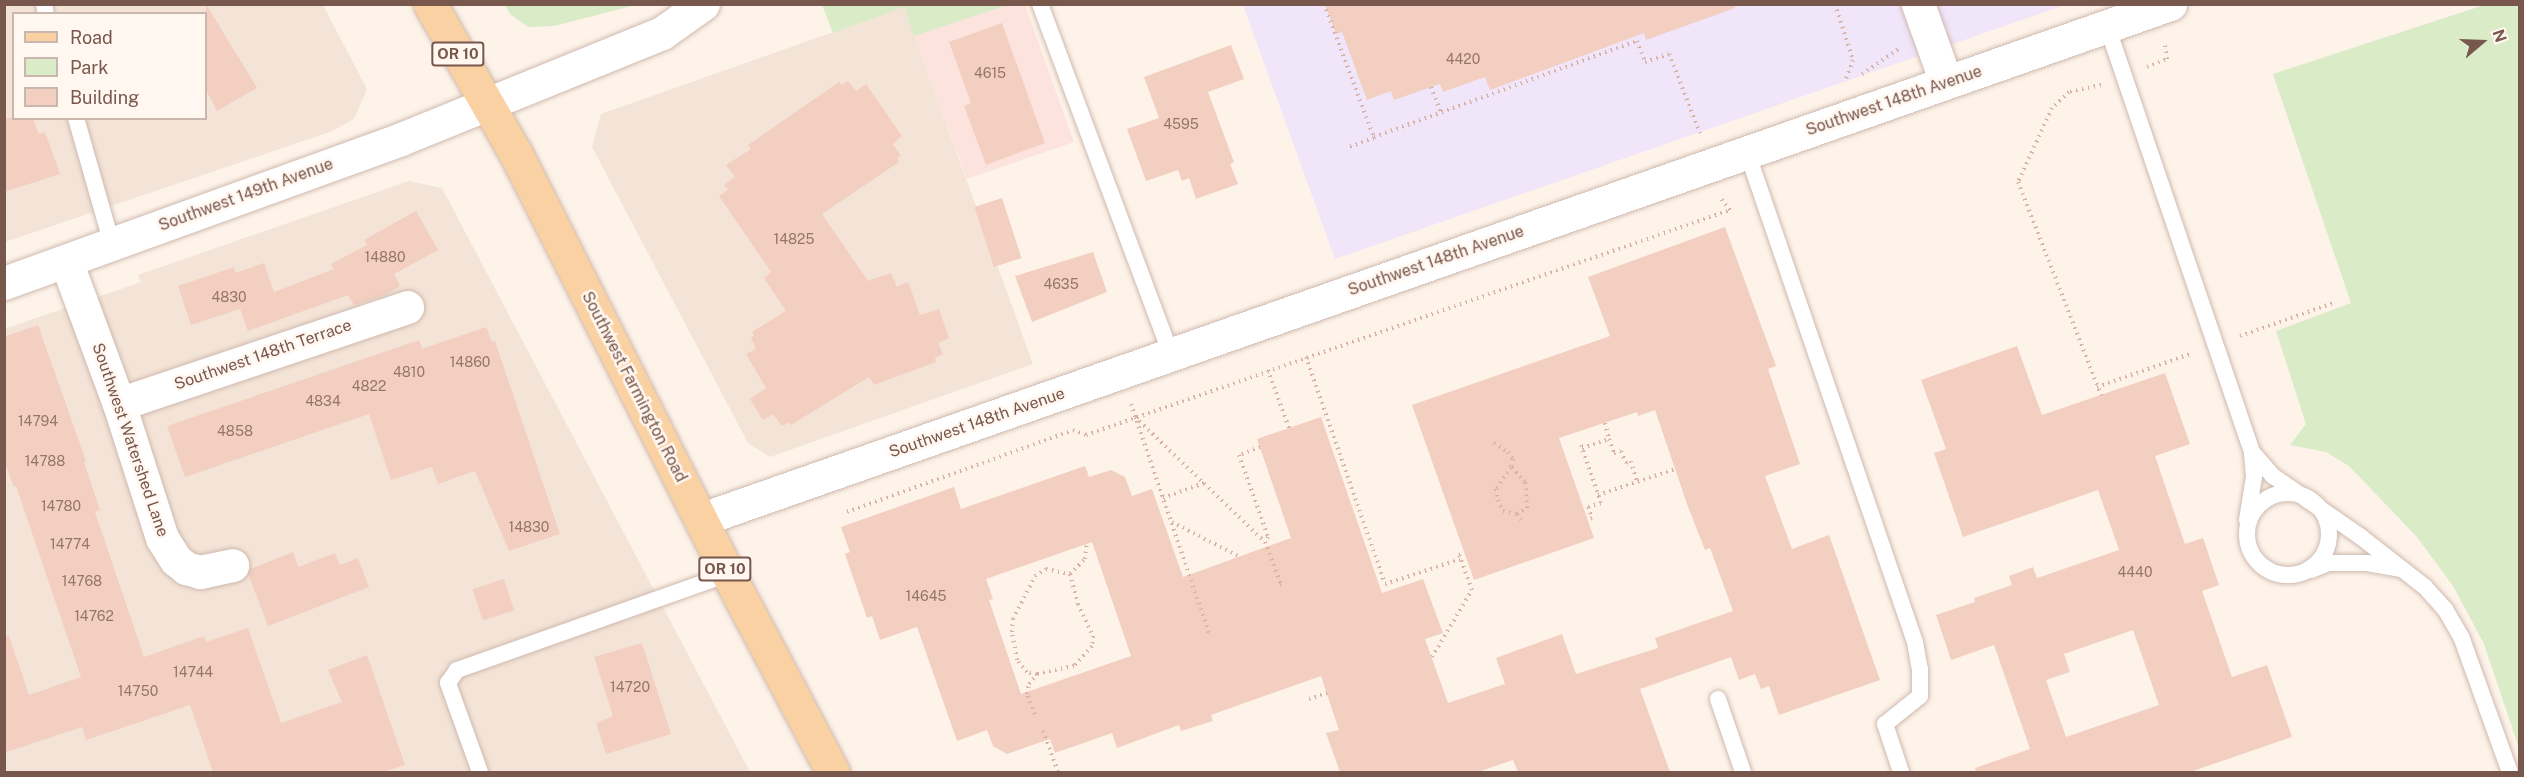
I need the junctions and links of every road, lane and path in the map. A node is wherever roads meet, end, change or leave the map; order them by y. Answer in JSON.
{"nodes":[{"id":1,"x":430,"y":4,"type":"edge"},
{"id":2,"x":703,"y":4,"type":"edge"},
{"id":3,"x":1040,"y":4,"type":"edge"},
{"id":4,"x":1324,"y":4,"type":"edge"},
{"id":5,"x":1918,"y":4,"type":"edge"},
{"id":6,"x":2141,"y":12,"type":"edge"},
{"id":7,"x":1905,"y":44,"type":"dead end"},
{"id":8,"x":1859,"y":76,"type":"dead end"},
{"id":9,"x":2124,"y":76,"type":"junction"},
{"id":10,"x":1850,"y":82,"type":"dead end"},
{"id":11,"x":1946,"y":82,"type":"junction"},
{"id":12,"x":1431,"y":87,"type":"dead end"},
{"id":13,"x":1841,"y":87,"type":"dead end"},
{"id":14,"x":486,"y":104,"type":"junction"},
{"id":15,"x":1441,"y":113,"type":"junction"},
{"id":16,"x":77,"y":120,"type":"edge"},
{"id":17,"x":1374,"y":137,"type":"junction"},
{"id":18,"x":1702,"y":140,"type":"dead end"},
{"id":19,"x":1348,"y":147,"type":"dead end"},
{"id":20,"x":1747,"y":152,"type":"junction"},
{"id":21,"x":112,"y":244,"type":"junction"},
{"id":22,"x":66,"y":261,"type":"junction"},
{"id":23,"x":4,"y":283,"type":"edge"},
{"id":24,"x":407,"y":307,"type":"dead end"},
{"id":25,"x":1171,"y":354,"type":"junction"},
{"id":26,"x":1306,"y":357,"type":"dead end"},
{"id":27,"x":1268,"y":370,"type":"dead end"},
{"id":28,"x":1120,"y":372,"type":"junction"},
{"id":29,"x":2101,"y":395,"type":"dead end"},
{"id":30,"x":118,"y":404,"type":"junction"},
{"id":31,"x":1135,"y":416,"type":"junction"},
{"id":32,"x":1605,"y":423,"type":"dead end"},
{"id":33,"x":1289,"y":428,"type":"dead end"},
{"id":34,"x":1609,"y":438,"type":"junction"},
{"id":35,"x":1494,"y":443,"type":"dead end"},
{"id":36,"x":1260,"y":447,"type":"dead end"},
{"id":37,"x":2252,"y":452,"type":"junction"},
{"id":38,"x":1511,"y":467,"type":"junction"},
{"id":39,"x":1675,"y":469,"type":"dead end"},
{"id":40,"x":1637,"y":482,"type":"junction"},
{"id":41,"x":1204,"y":483,"type":"junction"},
{"id":42,"x":1598,"y":495,"type":"junction"},
{"id":43,"x":1163,"y":498,"type":"junction"},
{"id":44,"x":2313,"y":501,"type":"junction"},
{"id":45,"x":1517,"y":514,"type":"junction"},
{"id":46,"x":702,"y":519,"type":"junction"},
{"id":47,"x":1521,"y":520,"type":"dead end"},
{"id":48,"x":1587,"y":520,"type":"dead end"},
{"id":49,"x":1171,"y":522,"type":"junction"},
{"id":50,"x":2246,"y":528,"type":"junction"},
{"id":51,"x":1265,"y":542,"type":"junction"},
{"id":52,"x":1087,"y":543,"type":"dead end"},
{"id":53,"x":1464,"y":553,"type":"dead end"},
{"id":54,"x":1240,"y":557,"type":"dead end"},
{"id":55,"x":1460,"y":559,"type":"junction"},
{"id":56,"x":232,"y":564,"type":"dead end"},
{"id":57,"x":2401,"y":569,"type":"junction"},
{"id":58,"x":2307,"y":571,"type":"junction"},
{"id":59,"x":728,"y":574,"type":"junction"},
{"id":60,"x":1070,"y":574,"type":"junction"},
{"id":61,"x":1276,"y":586,"type":"dead end"},
{"id":62,"x":1210,"y":636,"type":"dead end"},
{"id":63,"x":1431,"y":657,"type":"dead end"},
{"id":64,"x":1037,"y":674,"type":"junction"},
{"id":65,"x":1327,"y":693,"type":"dead end"},
{"id":66,"x":1309,"y":699,"type":"dead end"},
{"id":67,"x":1718,"y":699,"type":"dead end"},
{"id":68,"x":1035,"y":714,"type":"dead end"},
{"id":69,"x":1043,"y":731,"type":"dead end"},
{"id":70,"x":480,"y":772,"type":"edge"},
{"id":71,"x":833,"y":772,"type":"edge"},
{"id":72,"x":1058,"y":772,"type":"edge"},
{"id":73,"x":1743,"y":772,"type":"edge"},
{"id":74,"x":1901,"y":772,"type":"edge"},
{"id":75,"x":2510,"y":772,"type":"edge"}],
"edges":[{"from":1,"to":14,"type":"main road","name":"Southwest Farmington Road","number":"OR 10"},
{"from":2,"to":14,"type":"street","name":"Southwest 149th Avenue"},
{"from":3,"to":25,"type":"lane"},
{"from":4,"to":17,"type":"path"},
{"from":5,"to":11,"type":"street"},
{"from":6,"to":9,"type":"lane"},
{"from":6,"to":9,"type":"path"},
{"from":6,"to":11,"type":"street","name":"Southwest 148th Avenue"},
{"from":7,"to":8,"type":"path"},
{"from":9,"to":29,"type":"path"},
{"from":9,"to":37,"type":"lane"},
{"from":10,"to":13,"type":"path"},
{"from":11,"to":20,"type":"street","name":"Southwest 148th Avenue"},
{"from":12,"to":15,"type":"path"},
{"from":14,"to":21,"type":"street","name":"Southwest 149th Avenue"},
{"from":14,"to":46,"type":"main road","name":"Southwest Farmington Road","number":"OR 10"},
{"from":15,"to":17,"type":"path"},
{"from":15,"to":18,"type":"path"},
{"from":16,"to":21,"type":"lane"},
{"from":17,"to":19,"type":"path"},
{"from":20,"to":25,"type":"street","name":"Southwest 148th Avenue"},
{"from":20,"to":74,"type":"lane"},
{"from":21,"to":22,"type":"street","name":"Southwest 149th Avenue"},
{"from":22,"to":23,"type":"street","name":"Southwest 149th Avenue"},
{"from":22,"to":30,"type":"street","name":"Southwest Watershed Lane"},
{"from":24,"to":30,"type":"street","name":"Southwest 148th Terrace"},
{"from":25,"to":28,"type":"street","name":"Southwest 148th Avenue"},
{"from":26,"to":55,"type":"path"},
{"from":27,"to":33,"type":"path"},
{"from":28,"to":31,"type":"path"},
{"from":28,"to":46,"type":"street","name":"Southwest 148th Avenue"},
{"from":30,"to":56,"type":"street","name":"Southwest Watershed Lane"},
{"from":31,"to":41,"type":"path"},
{"from":31,"to":43,"type":"path"},
{"from":32,"to":34,"type":"path"},
{"from":34,"to":40,"type":"path"},
{"from":34,"to":42,"type":"path"},
{"from":35,"to":38,"type":"path"},
{"from":36,"to":51,"type":"path"},
{"from":37,"to":44,"type":"lane"},
{"from":37,"to":50,"type":"lane"},
{"from":38,"to":45,"type":"path"},
{"from":38,"to":45,"type":"path"},
{"from":39,"to":40,"type":"path"},
{"from":40,"to":42,"type":"path"},
{"from":41,"to":43,"type":"path"},
{"from":41,"to":51,"type":"path"},
{"from":42,"to":48,"type":"path"},
{"from":43,"to":49,"type":"path"},
{"from":44,"to":50,"type":"lane"},
{"from":44,"to":57,"type":"lane"},
{"from":44,"to":58,"type":"lane"},
{"from":45,"to":47,"type":"path"},
{"from":46,"to":59,"type":"main road","name":"Southwest Farmington Road","number":"OR 10"},
{"from":49,"to":54,"type":"path"},
{"from":49,"to":62,"type":"path"},
{"from":50,"to":58,"type":"lane"},
{"from":51,"to":61,"type":"path"},
{"from":52,"to":60,"type":"path"},
{"from":53,"to":55,"type":"path"},
{"from":55,"to":63,"type":"path"},
{"from":57,"to":58,"type":"lane"},
{"from":57,"to":75,"type":"lane"},
{"from":59,"to":70,"type":"lane"},
{"from":59,"to":71,"type":"main road","name":"Southwest Farmington Road","number":"OR 10"},
{"from":60,"to":64,"type":"path"},
{"from":60,"to":64,"type":"path"},
{"from":64,"to":68,"type":"path"},
{"from":65,"to":66,"type":"path"},
{"from":67,"to":73,"type":"lane"},
{"from":69,"to":72,"type":"path"}]}
